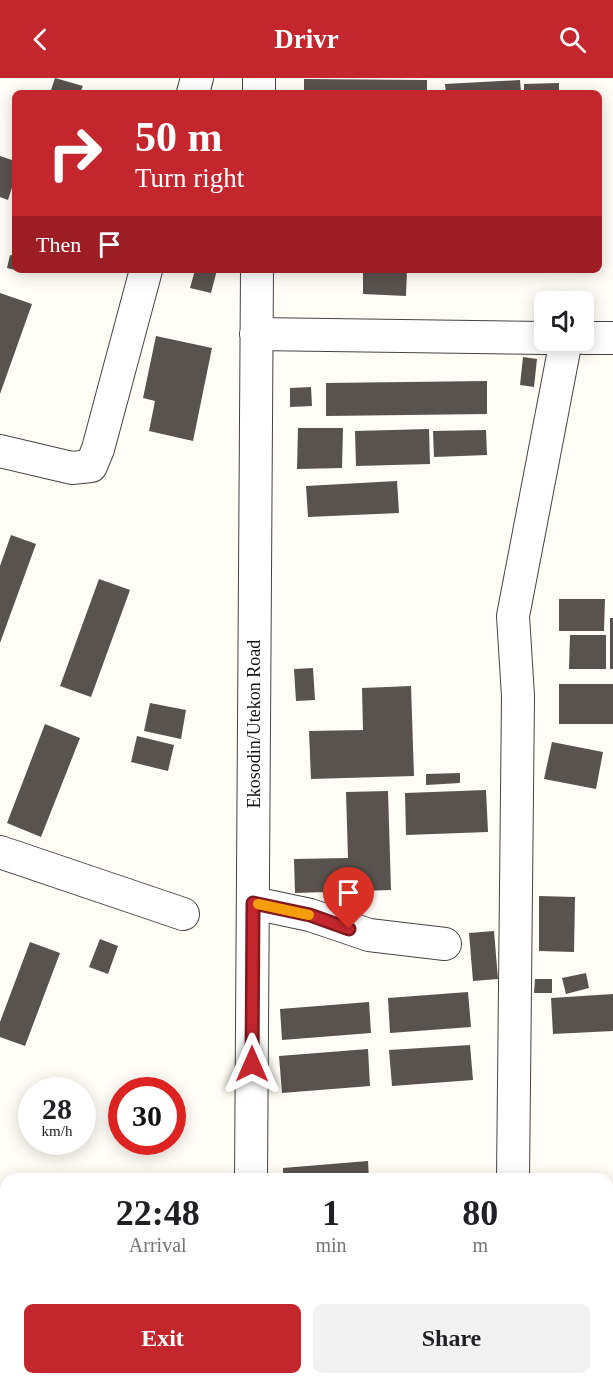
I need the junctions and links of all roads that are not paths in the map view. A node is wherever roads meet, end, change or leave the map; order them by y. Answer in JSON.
{"nodes":[{"id":1,"x":145,"y":273,"type":"edge"},
{"id":2,"x":257,"y":273,"type":"edge"},
{"id":3,"x":256,"y":334,"type":"junction"},
{"id":4,"x":534,"y":338,"type":"edge"},
{"id":5,"x":594,"y":338,"type":"edge"},
{"id":6,"x":613,"y":338,"type":"edge"},
{"id":7,"x":564,"y":351,"type":"edge"},
{"id":8,"x":0,"y":451,"type":"edge"},
{"id":9,"x":0,"y":852,"type":"edge"},
{"id":10,"x":253,"y":903,"type":"junction"},
{"id":11,"x":183,"y":914,"type":"dead end"},
{"id":12,"x":445,"y":944,"type":"dead end"},
{"id":13,"x":251,"y":1173,"type":"edge"},
{"id":14,"x":513,"y":1173,"type":"edge"}],
"edges":[{"from":1,"to":8,"type":"street"},
{"from":2,"to":3,"type":"street","name":"Ekosodin/Utekon Road"},
{"from":3,"to":4,"type":"street"},
{"from":3,"to":10,"type":"street","name":"Ekosodin/Utekon Road"},
{"from":5,"to":6,"type":"street"},
{"from":7,"to":14,"type":"street"},
{"from":9,"to":11,"type":"street"},
{"from":10,"to":12,"type":"street"},
{"from":10,"to":13,"type":"street","name":"Ekosodin/Utekon Road"}]}
